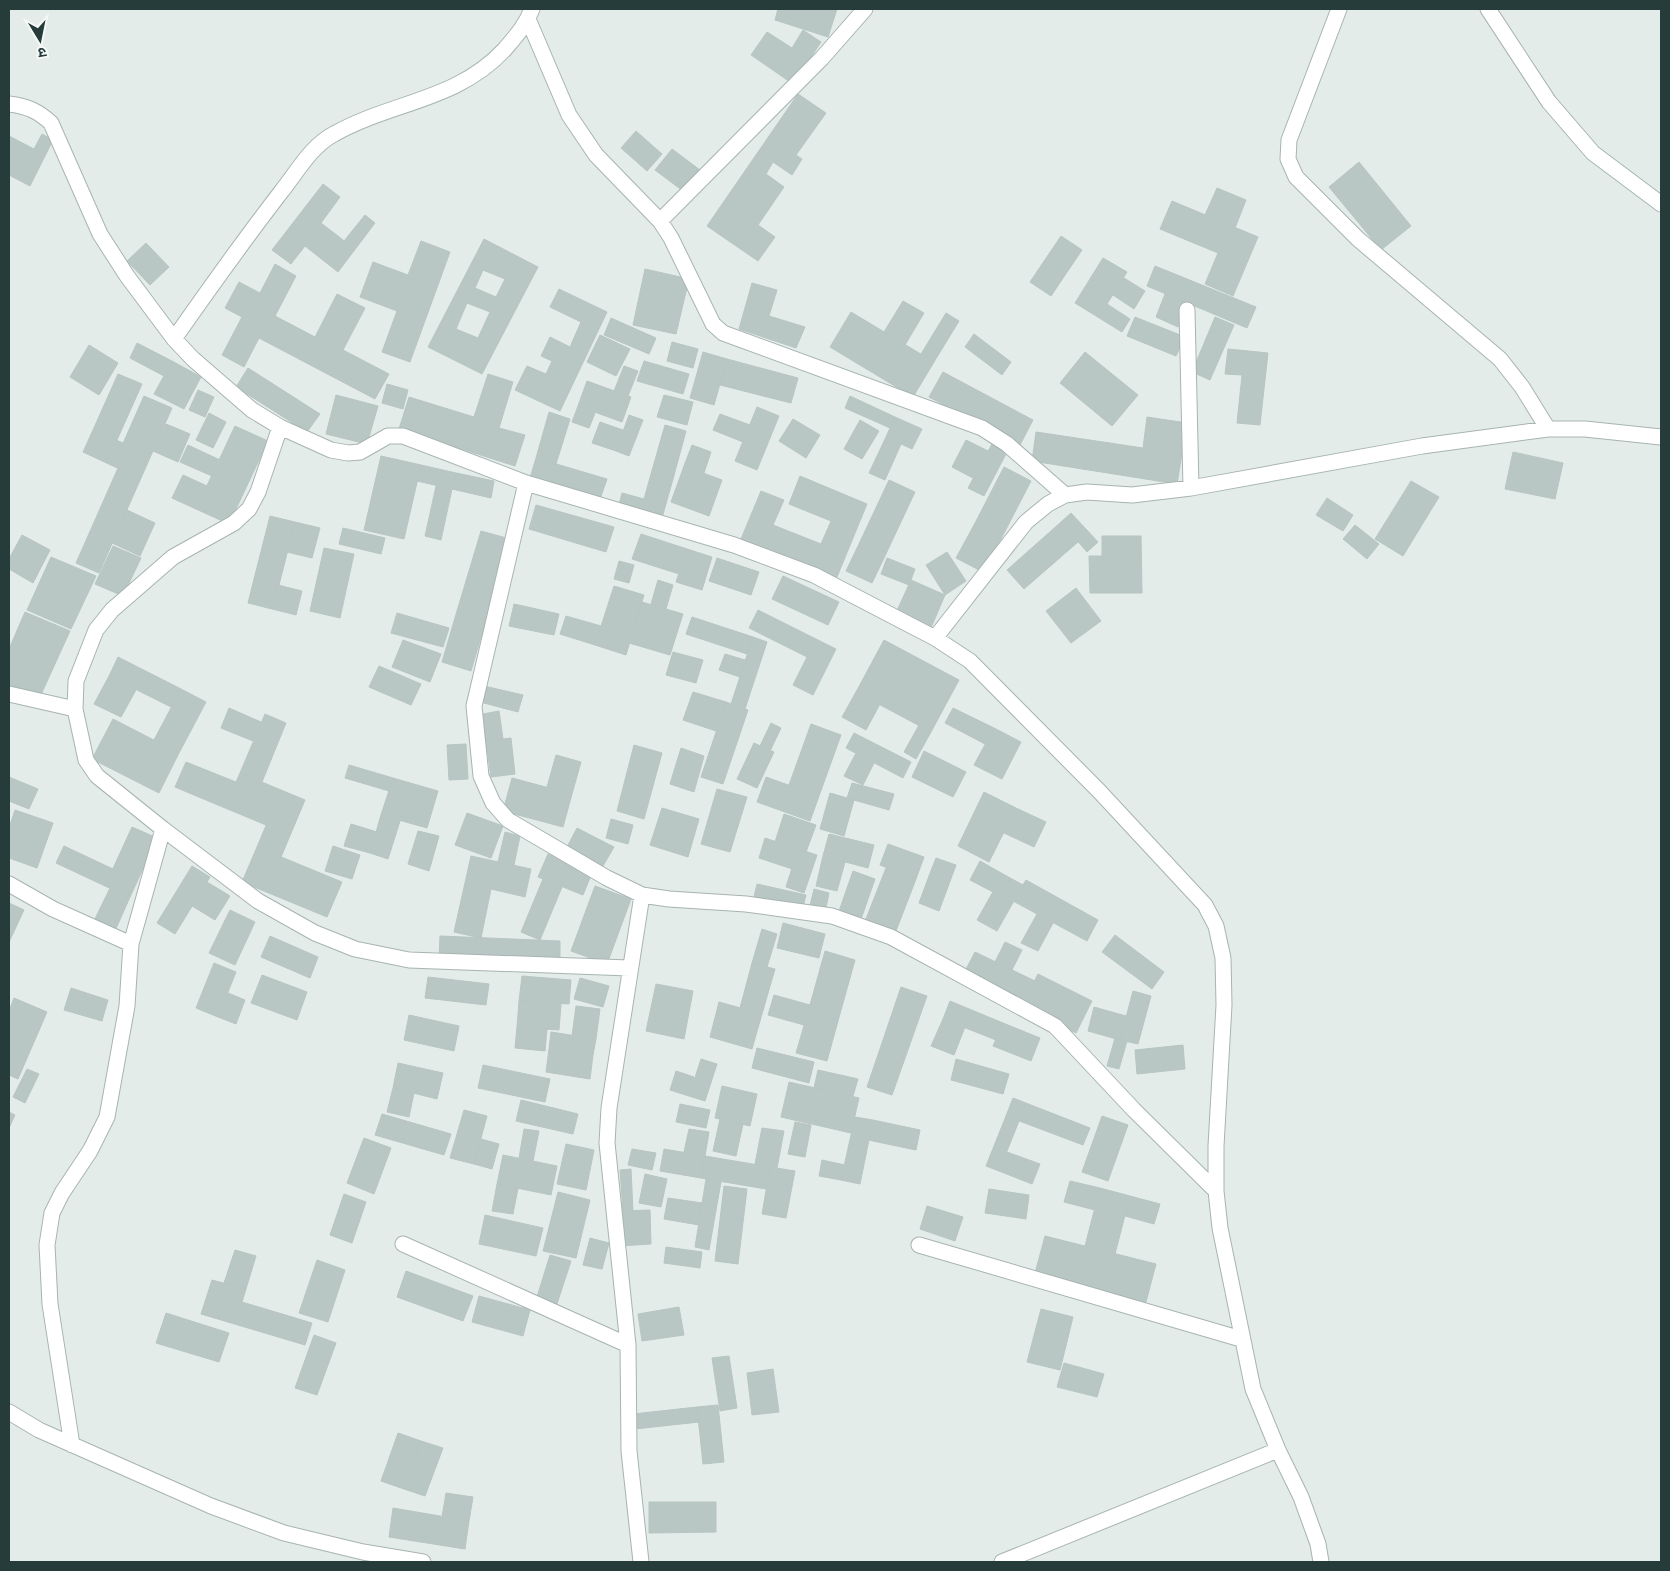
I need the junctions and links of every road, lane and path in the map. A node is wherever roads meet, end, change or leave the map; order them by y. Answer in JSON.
{"nodes":[{"id":1,"x":865,"y":9,"type":"edge"},
{"id":2,"x":1339,"y":9,"type":"edge"},
{"id":3,"x":1488,"y":9,"type":"edge"},
{"id":4,"x":530,"y":14,"type":"edge"},
{"id":5,"x":9,"y":104,"type":"edge"},
{"id":6,"x":1661,"y":204,"type":"edge"},
{"id":7,"x":660,"y":220,"type":"junction"},
{"id":8,"x":1188,"y":310,"type":"dead end"},
{"id":9,"x":174,"y":339,"type":"junction"},
{"id":10,"x":280,"y":427,"type":"junction"},
{"id":11,"x":1548,"y":429,"type":"junction"},
{"id":12,"x":1661,"y":437,"type":"edge"},
{"id":13,"x":526,"y":483,"type":"junction"},
{"id":14,"x":1192,"y":488,"type":"junction"},
{"id":15,"x":1065,"y":495,"type":"junction"},
{"id":16,"x":935,"y":638,"type":"junction"},
{"id":17,"x":9,"y":694,"type":"edge"},
{"id":18,"x":75,"y":709,"type":"junction"},
{"id":19,"x":162,"y":830,"type":"junction"},
{"id":20,"x":9,"y":884,"type":"edge"},
{"id":21,"x":642,"y":895,"type":"junction"},
{"id":22,"x":131,"y":944,"type":"junction"},
{"id":23,"x":629,"y":968,"type":"junction"},
{"id":24,"x":1216,"y":1191,"type":"junction"},
{"id":25,"x":403,"y":1244,"type":"dead end"},
{"id":26,"x":919,"y":1245,"type":"dead end"},
{"id":27,"x":1241,"y":1339,"type":"junction"},
{"id":28,"x":628,"y":1345,"type":"junction"},
{"id":29,"x":9,"y":1412,"type":"edge"},
{"id":30,"x":72,"y":1445,"type":"junction"},
{"id":31,"x":1278,"y":1450,"type":"junction"},
{"id":32,"x":423,"y":1562,"type":"edge"},
{"id":33,"x":641,"y":1562,"type":"edge"},
{"id":34,"x":1002,"y":1562,"type":"edge"},
{"id":35,"x":1322,"y":1562,"type":"edge"}],
"edges":[{"from":1,"to":7,"type":"street"},
{"from":2,"to":11,"type":"street"},
{"from":3,"to":6,"type":"street"},
{"from":4,"to":7,"type":"street"},
{"from":4,"to":9,"type":"street"},
{"from":5,"to":9,"type":"street"},
{"from":7,"to":15,"type":"street"},
{"from":8,"to":14,"type":"street"},
{"from":9,"to":10,"type":"street"},
{"from":10,"to":13,"type":"street"},
{"from":10,"to":18,"type":"street"},
{"from":11,"to":12,"type":"street"},
{"from":11,"to":14,"type":"street"},
{"from":13,"to":16,"type":"street"},
{"from":13,"to":21,"type":"street"},
{"from":14,"to":15,"type":"street"},
{"from":15,"to":16,"type":"street"},
{"from":16,"to":24,"type":"street"},
{"from":17,"to":18,"type":"street"},
{"from":18,"to":19,"type":"street"},
{"from":19,"to":22,"type":"street"},
{"from":19,"to":23,"type":"street"},
{"from":20,"to":22,"type":"street"},
{"from":21,"to":23,"type":"street"},
{"from":21,"to":24,"type":"street"},
{"from":22,"to":30,"type":"street"},
{"from":23,"to":28,"type":"street"},
{"from":24,"to":27,"type":"street"},
{"from":25,"to":28,"type":"street"},
{"from":26,"to":27,"type":"street"},
{"from":27,"to":31,"type":"street"},
{"from":28,"to":33,"type":"street"},
{"from":29,"to":30,"type":"street"},
{"from":30,"to":32,"type":"street"},
{"from":31,"to":34,"type":"street"},
{"from":31,"to":35,"type":"street"}]}
